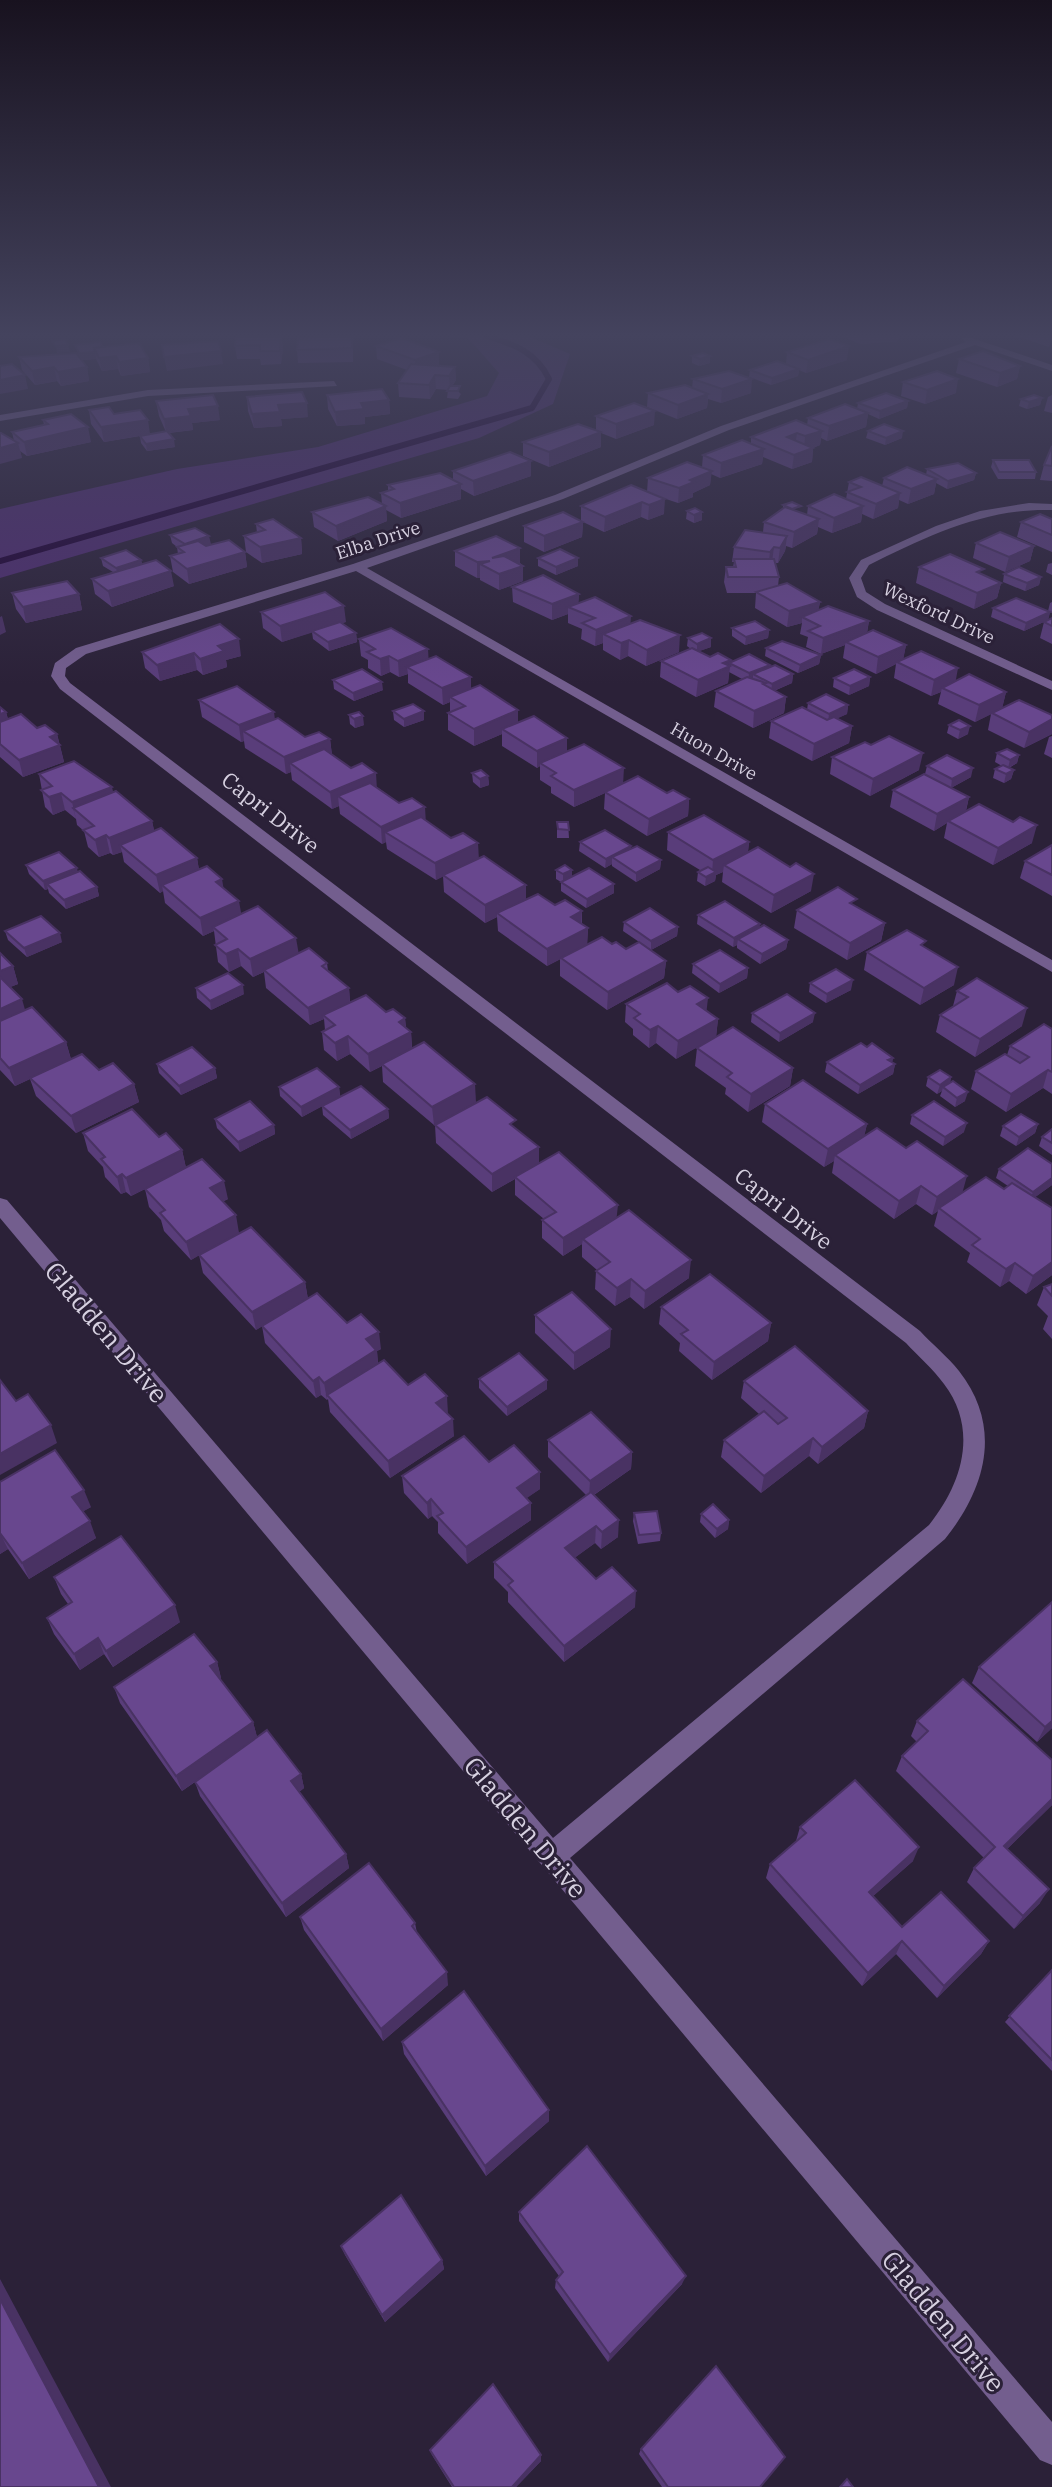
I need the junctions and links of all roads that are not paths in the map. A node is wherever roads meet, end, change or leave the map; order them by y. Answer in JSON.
{"nodes":[{"id":1,"x":667,"y":452,"type":"edge"},
{"id":2,"x":1052,"y":507,"type":"edge"},
{"id":3,"x":357,"y":567,"type":"junction"},
{"id":4,"x":60,"y":666,"type":"joint"},
{"id":5,"x":1052,"y":686,"type":"edge"},
{"id":6,"x":1052,"y":967,"type":"edge"},
{"id":7,"x":0,"y":1205,"type":"edge"},
{"id":8,"x":552,"y":1856,"type":"junction"},
{"id":9,"x":1052,"y":2448,"type":"edge"}],
"edges":[{"from":1,"to":3,"type":"street","name":"Elba Drive"},
{"from":2,"to":5,"type":"street","name":"Wexford Drive"},
{"from":3,"to":4,"type":"street","name":"Elba Drive"},
{"from":3,"to":6,"type":"street","name":"Huon Drive"},
{"from":4,"to":8,"type":"street","name":"Capri Drive"},
{"from":7,"to":8,"type":"street","name":"Gladden Drive"},
{"from":8,"to":9,"type":"street","name":"Gladden Drive"}]}
